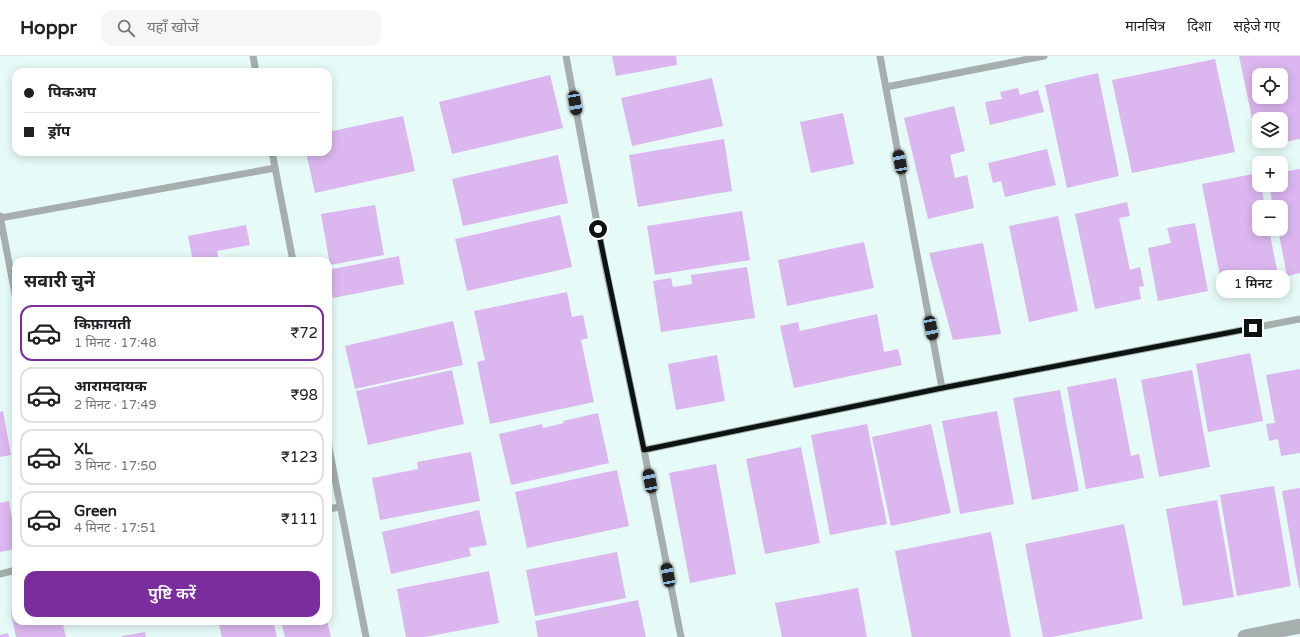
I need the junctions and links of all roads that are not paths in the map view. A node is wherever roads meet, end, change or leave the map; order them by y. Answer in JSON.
{"nodes":[{"id":1,"x":253,"y":56,"type":"edge"},
{"id":2,"x":566,"y":56,"type":"edge"},
{"id":3,"x":880,"y":56,"type":"edge"},
{"id":4,"x":1044,"y":56,"type":"edge"},
{"id":5,"x":255,"y":68,"type":"edge"},
{"id":6,"x":886,"y":87,"type":"junction"},
{"id":7,"x":273,"y":156,"type":"edge"},
{"id":8,"x":275,"y":168,"type":"junction"},
{"id":9,"x":0,"y":217,"type":"edge"},
{"id":10,"x":292,"y":257,"type":"edge"},
{"id":11,"x":12,"y":278,"type":"edge"},
{"id":12,"x":1300,"y":319,"type":"edge"},
{"id":13,"x":942,"y":388,"type":"junction"},
{"id":14,"x":644,"y":450,"type":"junction"},
{"id":15,"x":332,"y":464,"type":"edge"},
{"id":16,"x":340,"y":507,"type":"junction"},
{"id":17,"x":332,"y":508,"type":"edge"},
{"id":18,"x":12,"y":571,"type":"edge"},
{"id":19,"x":0,"y":574,"type":"edge"},
{"id":20,"x":1300,"y":626,"type":"edge"},
{"id":21,"x":366,"y":637,"type":"edge"},
{"id":22,"x":681,"y":637,"type":"edge"},
{"id":23,"x":1245,"y":637,"type":"edge"}],
"edges":[{"from":1,"to":5,"type":"lane"},
{"from":2,"to":14,"type":"lane"},
{"from":3,"to":6,"type":"lane"},
{"from":4,"to":6,"type":"lane"},
{"from":6,"to":13,"type":"lane"},
{"from":7,"to":8,"type":"lane"},
{"from":8,"to":9,"type":"lane"},
{"from":8,"to":10,"type":"lane"},
{"from":9,"to":11,"type":"lane"},
{"from":12,"to":13,"type":"lane"},
{"from":13,"to":14,"type":"lane"},
{"from":14,"to":22,"type":"lane"},
{"from":15,"to":16,"type":"lane"},
{"from":16,"to":17,"type":"lane"},
{"from":16,"to":21,"type":"lane"},
{"from":18,"to":19,"type":"lane"},
{"from":20,"to":23,"type":"street"}]}
